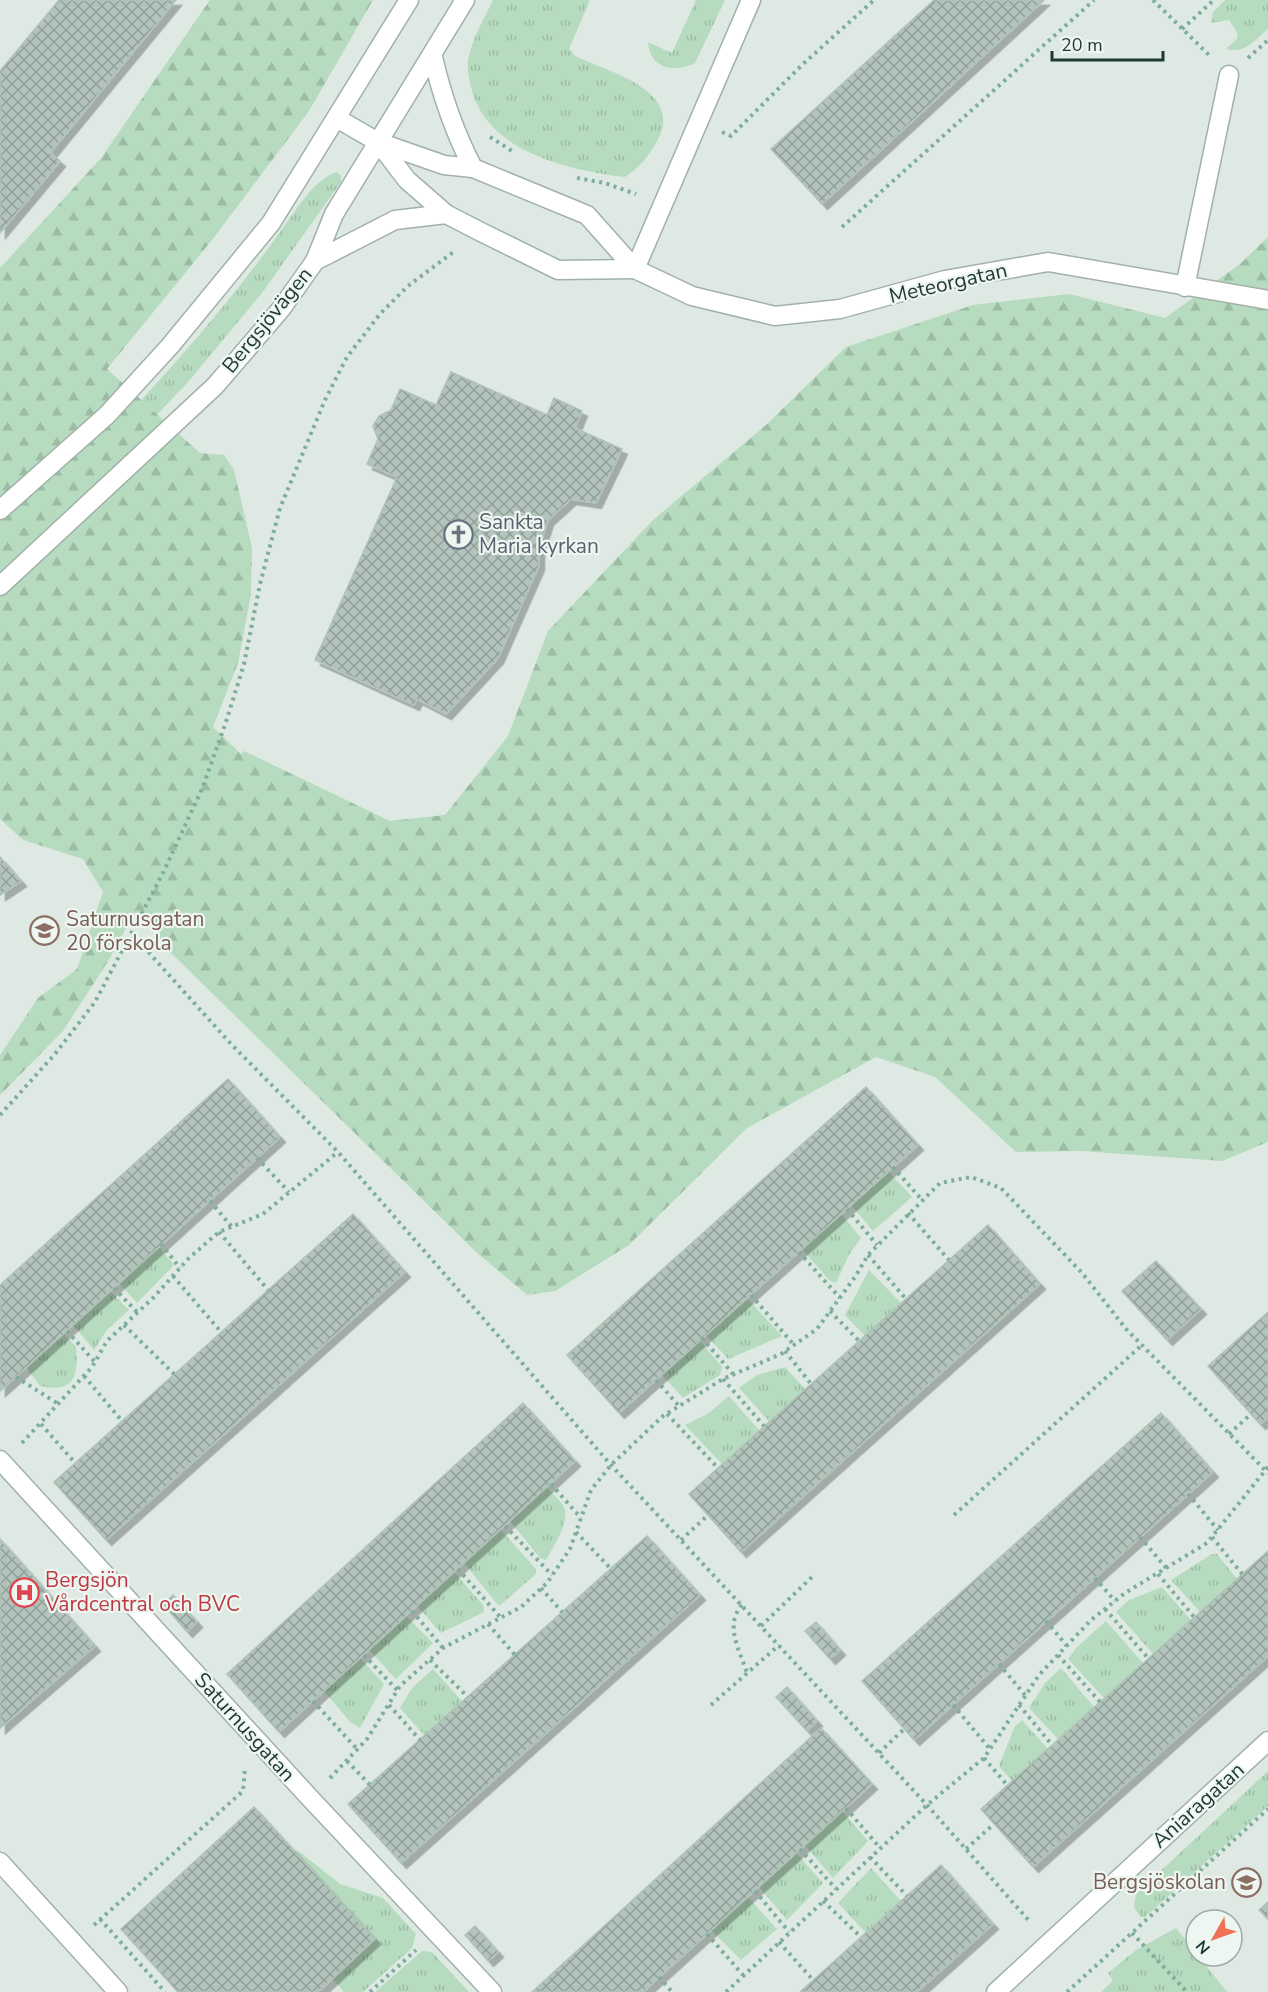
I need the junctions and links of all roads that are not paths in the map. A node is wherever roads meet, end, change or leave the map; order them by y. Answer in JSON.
{"nodes":[{"id":1,"x":410,"y":0,"type":"edge"},
{"id":2,"x":465,"y":0,"type":"edge"},
{"id":3,"x":751,"y":0,"type":"edge"},
{"id":4,"x":433,"y":57,"type":"junction"},
{"id":5,"x":1229,"y":75,"type":"road end"},
{"id":6,"x":338,"y":119,"type":"junction"},
{"id":7,"x":378,"y":142,"type":"junction"},
{"id":8,"x":473,"y":168,"type":"junction"},
{"id":9,"x":446,"y":214,"type":"junction"},
{"id":10,"x":315,"y":261,"type":"junction"},
{"id":11,"x":635,"y":269,"type":"junction"},
{"id":12,"x":1185,"y":287,"type":"junction"},
{"id":13,"x":1268,"y":300,"type":"edge"},
{"id":14,"x":0,"y":510,"type":"edge"},
{"id":15,"x":0,"y":586,"type":"edge"},
{"id":16,"x":1,"y":1462,"type":"edge"},
{"id":17,"x":1268,"y":1741,"type":"edge"},
{"id":18,"x":0,"y":1862,"type":"edge"},
{"id":19,"x":118,"y":1992,"type":"edge"},
{"id":20,"x":492,"y":1992,"type":"edge"},
{"id":21,"x":996,"y":1992,"type":"edge"}],
"edges":[{"from":1,"to":6,"type":"street"},
{"from":2,"to":4,"type":"street","name":"Bergsjövägen"},
{"from":3,"to":11,"type":"street"},
{"from":4,"to":7,"type":"street","name":"Bergsjövägen"},
{"from":4,"to":8,"type":"street"},
{"from":5,"to":12,"type":"street"},
{"from":6,"to":7,"type":"street","name":"Meteorgatan"},
{"from":6,"to":14,"type":"street"},
{"from":7,"to":8,"type":"street","name":"Meteorgatan"},
{"from":7,"to":9,"type":"street","name":"Meteorgatan"},
{"from":7,"to":10,"type":"street","name":"Bergsjövägen"},
{"from":8,"to":11,"type":"street","name":"Meteorgatan"},
{"from":9,"to":10,"type":"street"},
{"from":9,"to":11,"type":"street","name":"Meteorgatan"},
{"from":10,"to":15,"type":"street","name":"Bergsjövägen"},
{"from":11,"to":12,"type":"street","name":"Meteorgatan"},
{"from":12,"to":13,"type":"street","name":"Meteorgatan"},
{"from":16,"to":20,"type":"street","name":"Saturnusgatan"},
{"from":17,"to":21,"type":"street","name":"Aniaragatan"},
{"from":18,"to":19,"type":"street"}]}
